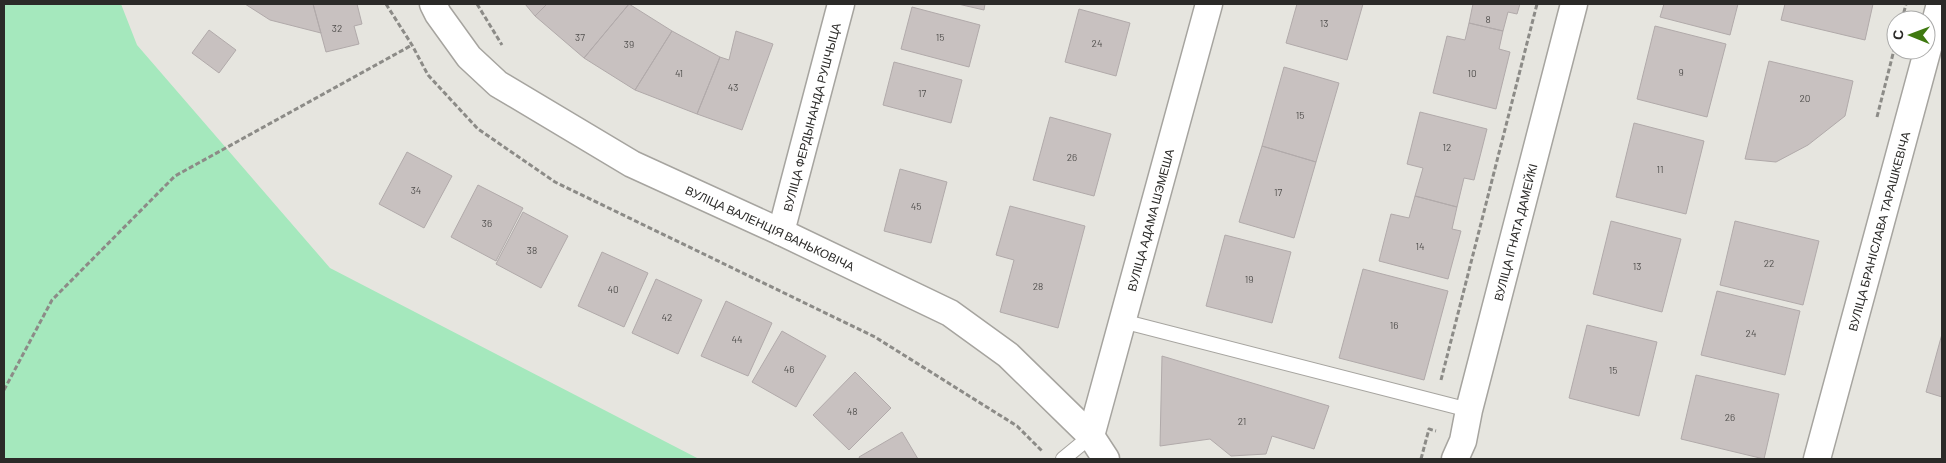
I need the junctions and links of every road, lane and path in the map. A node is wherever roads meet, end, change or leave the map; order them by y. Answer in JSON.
{"nodes":[{"id":1,"x":386,"y":4,"type":"edge"},
{"id":2,"x":433,"y":4,"type":"edge"},
{"id":3,"x":477,"y":4,"type":"edge"},
{"id":4,"x":842,"y":4,"type":"edge"},
{"id":5,"x":1209,"y":4,"type":"edge"},
{"id":6,"x":1537,"y":4,"type":"edge"},
{"id":7,"x":1574,"y":4,"type":"edge"},
{"id":8,"x":1940,"y":4,"type":"edge"},
{"id":9,"x":412,"y":45,"type":"junction"},
{"id":10,"x":508,"y":52,"type":"dead end"},
{"id":11,"x":781,"y":232,"type":"junction"},
{"id":12,"x":1122,"y":321,"type":"junction"},
{"id":13,"x":4,"y":390,"type":"edge"},
{"id":14,"x":1436,"y":401,"type":"junction"},
{"id":15,"x":1469,"y":410,"type":"junction"},
{"id":16,"x":1428,"y":429,"type":"dead end"},
{"id":17,"x":1091,"y":436,"type":"junction"},
{"id":18,"x":1046,"y":455,"type":"dead end"},
{"id":19,"x":1063,"y":459,"type":"edge"},
{"id":20,"x":1106,"y":459,"type":"edge"},
{"id":21,"x":1454,"y":459,"type":"edge"},
{"id":22,"x":1817,"y":459,"type":"edge"}],
"edges":[{"from":1,"to":9,"type":"path"},
{"from":2,"to":11,"type":"street","name":"ВУЛІЦА ВАЛЕНЦІЯ ВАНЬКОВІЧА"},
{"from":3,"to":10,"type":"path"},
{"from":4,"to":11,"type":"street","name":"ВУЛІЦА ФЕРДЫНАНДА РУШЧЫЦА"},
{"from":5,"to":12,"type":"street","name":"ВУЛІЦА АДАМА ШЭМЕША"},
{"from":6,"to":14,"type":"path"},
{"from":7,"to":15,"type":"street","name":"ВУЛІЦА ІГНАТА ДАМЕЙКІ"},
{"from":8,"to":22,"type":"street","name":"ВУЛІЦА БРАНІСЛАВА ТАРАШКЕВІЧА"},
{"from":9,"to":13,"type":"path"},
{"from":9,"to":18,"type":"path"},
{"from":11,"to":17,"type":"street","name":"ВУЛІЦА ВАЛЕНЦІЯ ВАНЬКОВІЧА"},
{"from":12,"to":14,"type":"lane"},
{"from":12,"to":17,"type":"street","name":"ВУЛІЦА АДАМА ШЭМЕША"},
{"from":14,"to":15,"type":"lane"},
{"from":14,"to":16,"type":"path"},
{"from":15,"to":21,"type":"street","name":"ВУЛІЦА ІГНАТА ДАМЕЙКІ"},
{"from":17,"to":19,"type":"lane"},
{"from":17,"to":20,"type":"street","name":"ВУЛІЦА ВАЛЕНЦІЯ ВАНЬКОВІЧА"}]}
